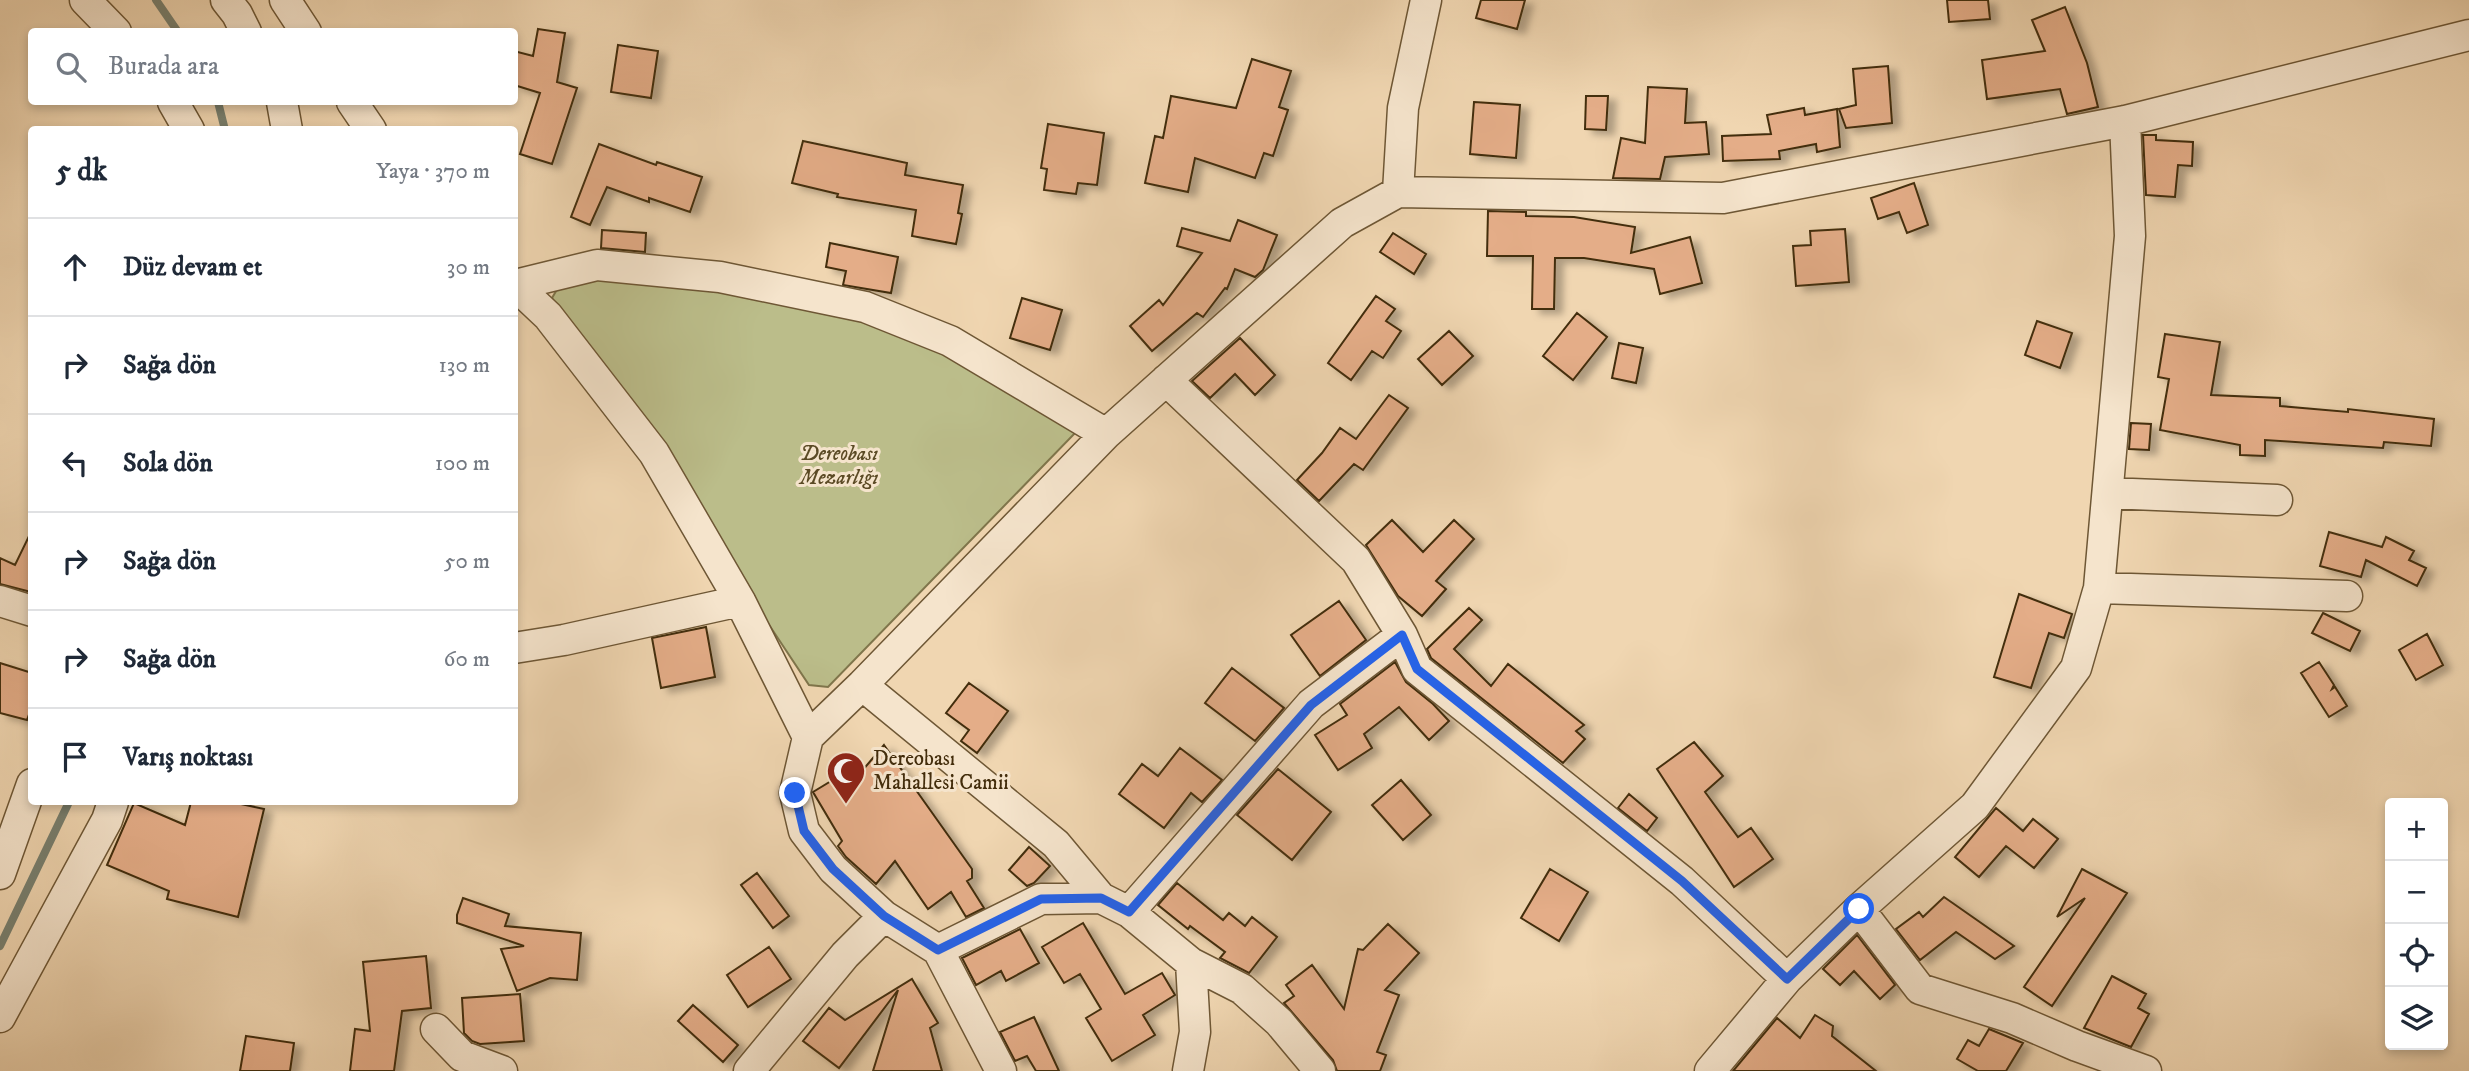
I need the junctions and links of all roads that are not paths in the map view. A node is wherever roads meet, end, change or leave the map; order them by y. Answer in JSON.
{"nodes":[{"id":1,"x":85,"y":0,"type":"edge"},
{"id":2,"x":226,"y":0,"type":"edge"},
{"id":3,"x":285,"y":0,"type":"edge"},
{"id":4,"x":1426,"y":0,"type":"edge"},
{"id":5,"x":112,"y":28,"type":"edge"},
{"id":6,"x":244,"y":28,"type":"edge"},
{"id":7,"x":303,"y":28,"type":"edge"},
{"id":8,"x":2469,"y":35,"type":"edge"},
{"id":9,"x":175,"y":105,"type":"edge"},
{"id":10,"x":283,"y":105,"type":"edge"},
{"id":11,"x":354,"y":105,"type":"edge"},
{"id":12,"x":2125,"y":121,"type":"junction"},
{"id":13,"x":187,"y":126,"type":"edge"},
{"id":14,"x":287,"y":126,"type":"edge"},
{"id":15,"x":368,"y":126,"type":"edge"},
{"id":16,"x":1398,"y":192,"type":"junction"},
{"id":17,"x":518,"y":284,"type":"edge"},
{"id":18,"x":518,"y":288,"type":"edge"},
{"id":19,"x":1166,"y":380,"type":"junction"},
{"id":20,"x":1106,"y":434,"type":"junction"},
{"id":21,"x":2108,"y":493,"type":"junction"},
{"id":22,"x":2277,"y":500,"type":"dead end"},
{"id":23,"x":2099,"y":589,"type":"junction"},
{"id":24,"x":2347,"y":596,"type":"dead end"},
{"id":25,"x":0,"y":601,"type":"edge"},
{"id":26,"x":740,"y":601,"type":"junction"},
{"id":27,"x":28,"y":610,"type":"edge"},
{"id":28,"x":1402,"y":635,"type":"junction"},
{"id":29,"x":518,"y":647,"type":"edge"},
{"id":30,"x":862,"y":685,"type":"junction"},
{"id":31,"x":807,"y":737,"type":"junction"},
{"id":32,"x":28,"y":795,"type":"edge"},
{"id":33,"x":112,"y":805,"type":"edge"},
{"id":34,"x":0,"y":874,"type":"edge"},
{"id":35,"x":1101,"y":898,"type":"junction"},
{"id":36,"x":1859,"y":909,"type":"junction"},
{"id":37,"x":1129,"y":912,"type":"junction"},
{"id":38,"x":884,"y":916,"type":"junction"},
{"id":39,"x":938,"y":950,"type":"junction"},
{"id":40,"x":1191,"y":963,"type":"junction"},
{"id":41,"x":1787,"y":979,"type":"junction"},
{"id":42,"x":0,"y":1017,"type":"edge"},
{"id":43,"x":436,"y":1029,"type":"dead end"},
{"id":44,"x":502,"y":1071,"type":"edge"},
{"id":45,"x":749,"y":1071,"type":"edge"},
{"id":46,"x":1001,"y":1071,"type":"edge"},
{"id":47,"x":1188,"y":1071,"type":"edge"},
{"id":48,"x":1320,"y":1071,"type":"edge"},
{"id":49,"x":1710,"y":1071,"type":"edge"},
{"id":50,"x":2146,"y":1071,"type":"edge"}],
"edges":[{"from":1,"to":5,"type":"street"},
{"from":2,"to":6,"type":"street"},
{"from":3,"to":7,"type":"street"},
{"from":4,"to":16,"type":"street"},
{"from":8,"to":12,"type":"street"},
{"from":9,"to":13,"type":"street"},
{"from":10,"to":14,"type":"street"},
{"from":11,"to":15,"type":"street"},
{"from":12,"to":16,"type":"street"},
{"from":12,"to":21,"type":"street"},
{"from":16,"to":19,"type":"street"},
{"from":17,"to":20,"type":"street"},
{"from":18,"to":26,"type":"street"},
{"from":19,"to":20,"type":"street"},
{"from":19,"to":28,"type":"street"},
{"from":20,"to":30,"type":"street"},
{"from":21,"to":22,"type":"street"},
{"from":21,"to":23,"type":"street"},
{"from":23,"to":24,"type":"street"},
{"from":23,"to":36,"type":"street"},
{"from":25,"to":27,"type":"street"},
{"from":26,"to":29,"type":"street"},
{"from":26,"to":31,"type":"street"},
{"from":28,"to":37,"type":"street"},
{"from":28,"to":41,"type":"street"},
{"from":30,"to":31,"type":"street"},
{"from":30,"to":35,"type":"street"},
{"from":31,"to":38,"type":"street"},
{"from":32,"to":34,"type":"street"},
{"from":33,"to":42,"type":"street"},
{"from":35,"to":37,"type":"street"},
{"from":35,"to":39,"type":"street"},
{"from":36,"to":41,"type":"street"},
{"from":36,"to":50,"type":"street"},
{"from":37,"to":40,"type":"street"},
{"from":38,"to":39,"type":"street"},
{"from":38,"to":45,"type":"street"},
{"from":39,"to":46,"type":"street"},
{"from":40,"to":47,"type":"street"},
{"from":40,"to":48,"type":"street"},
{"from":41,"to":49,"type":"street"},
{"from":43,"to":44,"type":"street"}]}
